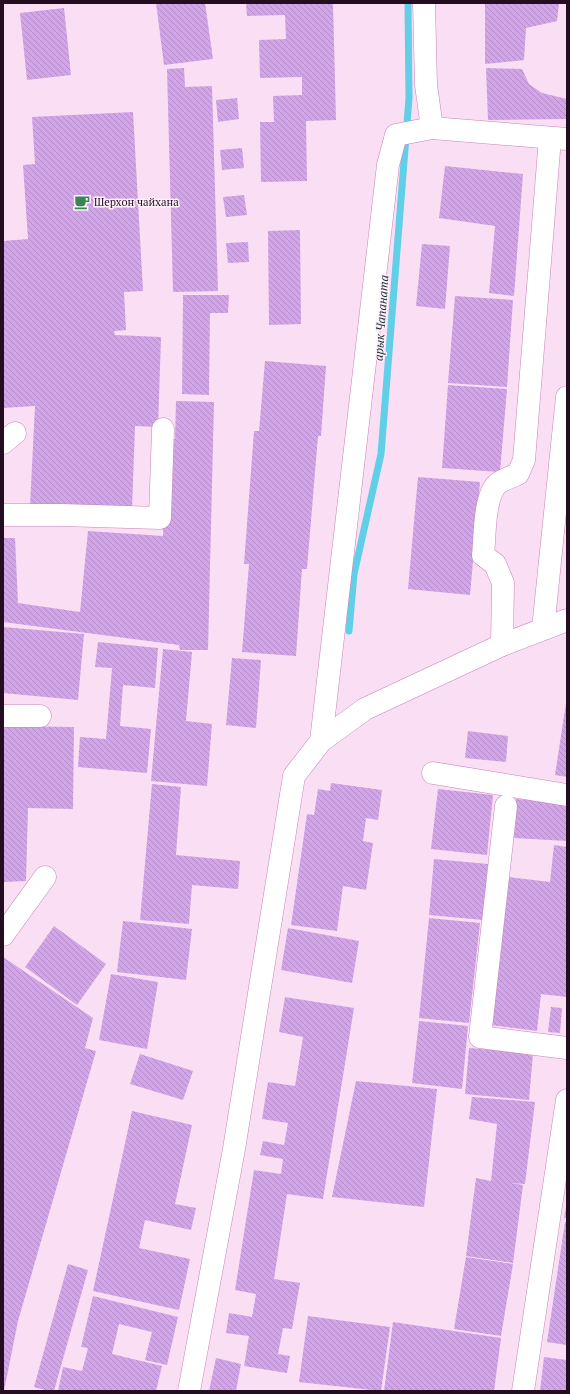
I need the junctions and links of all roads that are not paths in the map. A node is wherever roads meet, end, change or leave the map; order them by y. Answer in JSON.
{"nodes":[{"id":1,"x":424,"y":3,"type":"edge"},
{"id":2,"x":430,"y":128,"type":"junction"},
{"id":3,"x":559,"y":139,"type":"edge"},
{"id":4,"x":567,"y":397,"type":"edge"},
{"id":5,"x":163,"y":430,"type":"dead end"},
{"id":6,"x":3,"y":515,"type":"edge"},
{"id":7,"x":567,"y":620,"type":"edge"},
{"id":8,"x":543,"y":629,"type":"junction"},
{"id":9,"x":502,"y":645,"type":"junction"},
{"id":10,"x":3,"y":716,"type":"edge"},
{"id":11,"x":40,"y":716,"type":"dead end"},
{"id":12,"x":321,"y":741,"type":"junction"},
{"id":13,"x":433,"y":773,"type":"dead end"},
{"id":14,"x":567,"y":795,"type":"edge"},
{"id":15,"x":506,"y":806,"type":"dead end"},
{"id":16,"x":46,"y":877,"type":"dead end"},
{"id":17,"x":3,"y":935,"type":"edge"},
{"id":18,"x":567,"y":1048,"type":"edge"},
{"id":19,"x":567,"y":1100,"type":"edge"},
{"id":20,"x":189,"y":1391,"type":"edge"},
{"id":21,"x":523,"y":1391,"type":"edge"}],
"edges":[{"from":1,"to":2,"type":"street"},
{"from":2,"to":3,"type":"street"},
{"from":2,"to":12,"type":"street"},
{"from":3,"to":9,"type":"street"},
{"from":4,"to":8,"type":"street"},
{"from":5,"to":6,"type":"street"},
{"from":7,"to":8,"type":"street"},
{"from":8,"to":9,"type":"street"},
{"from":9,"to":12,"type":"street"},
{"from":10,"to":11,"type":"street"},
{"from":12,"to":20,"type":"street"},
{"from":13,"to":14,"type":"street"},
{"from":15,"to":18,"type":"street"},
{"from":16,"to":17,"type":"street"},
{"from":19,"to":21,"type":"street"}]}
